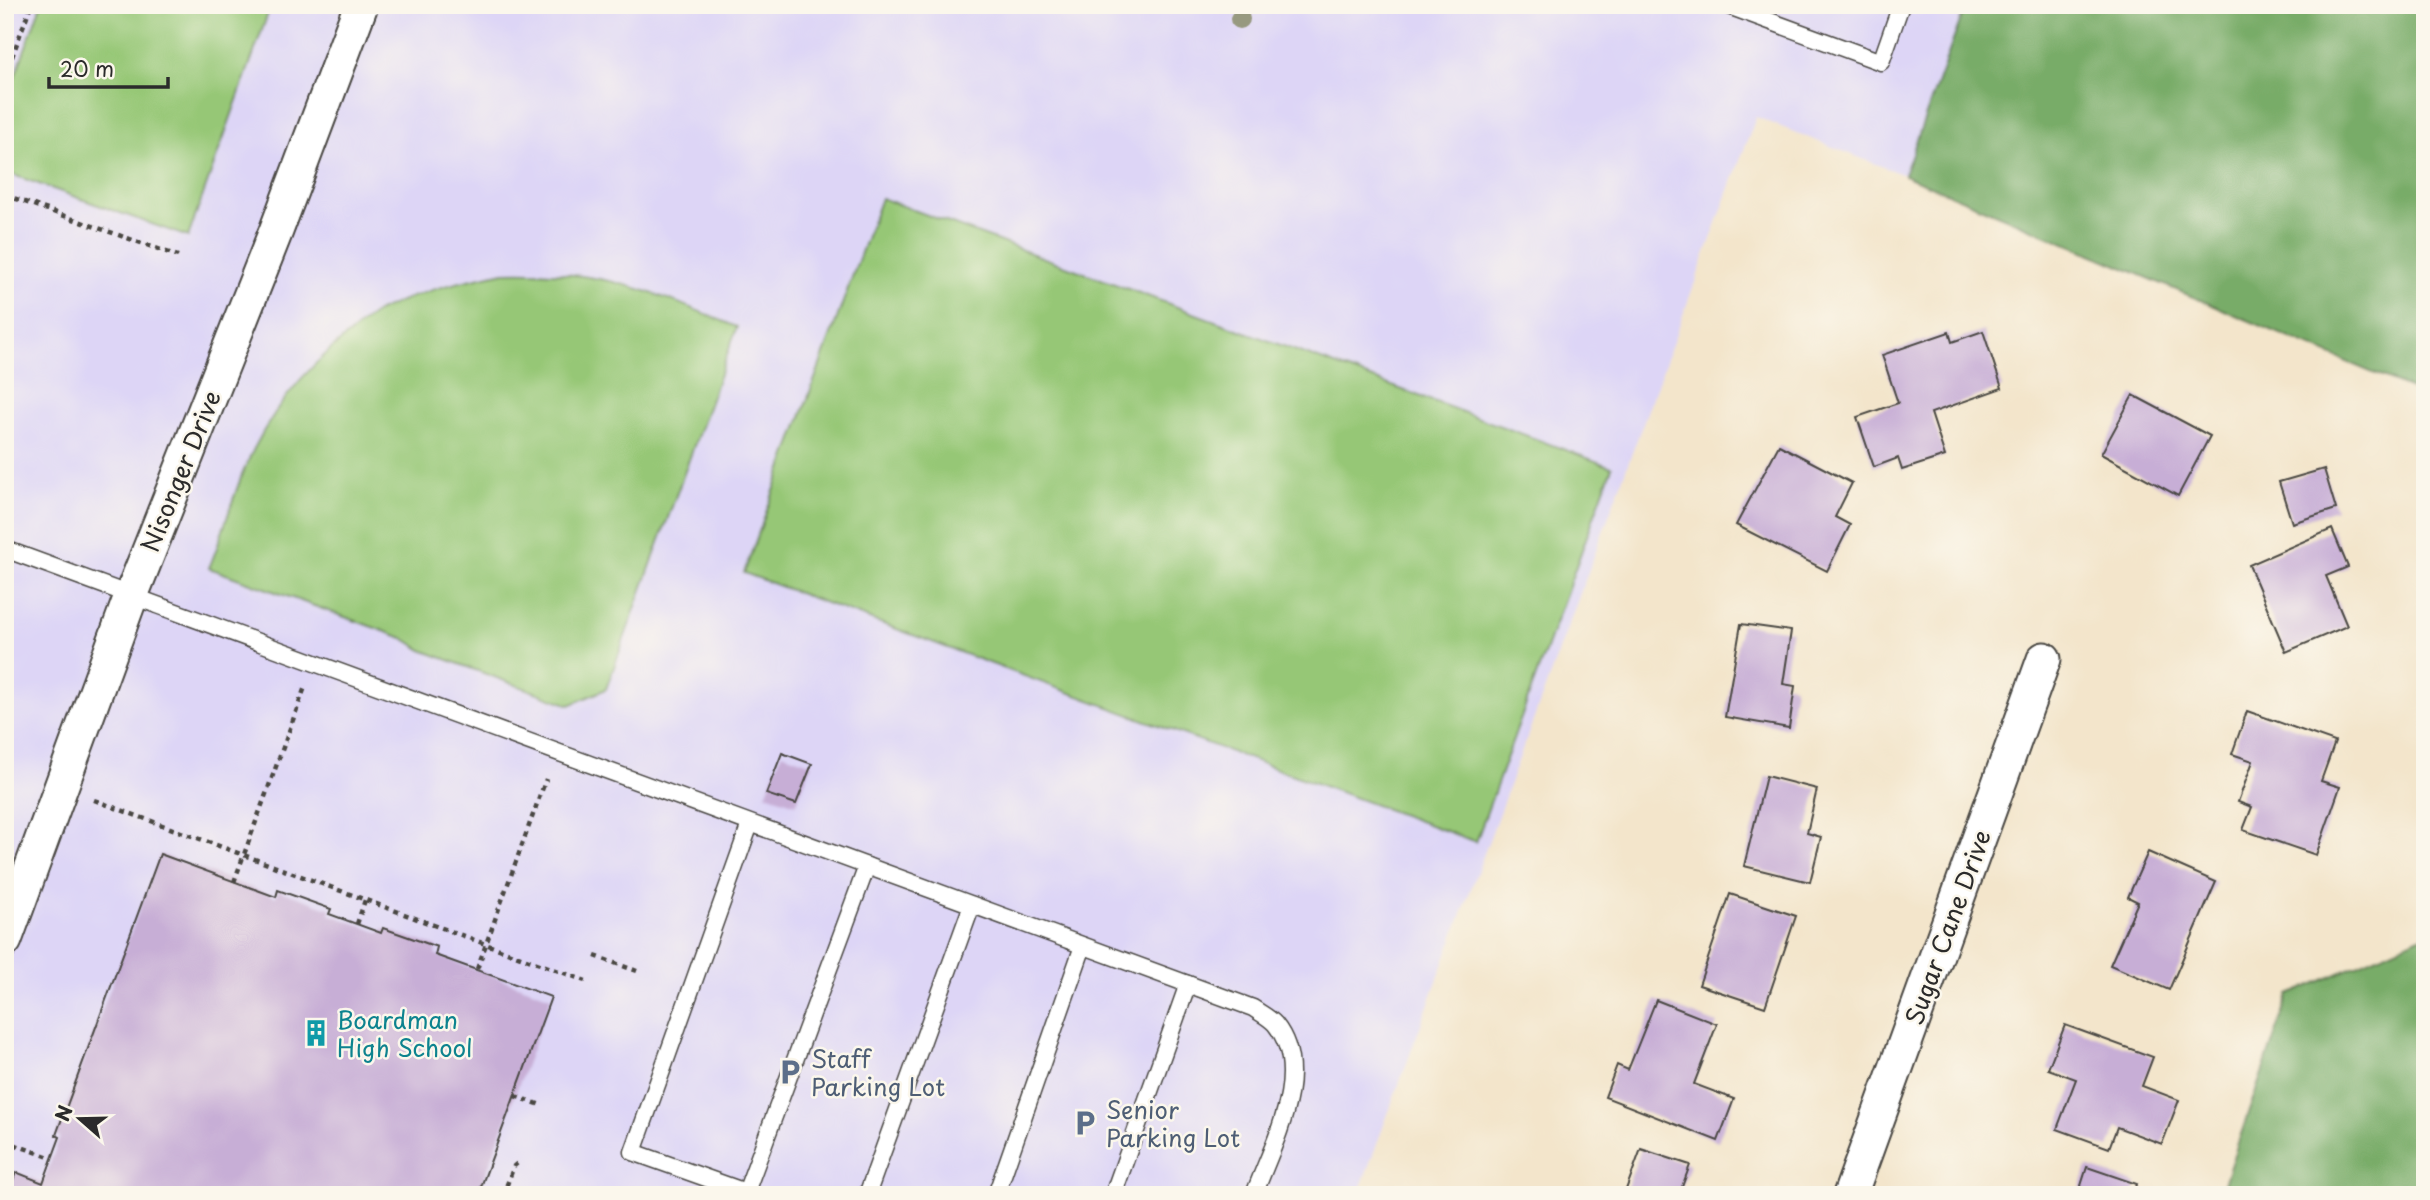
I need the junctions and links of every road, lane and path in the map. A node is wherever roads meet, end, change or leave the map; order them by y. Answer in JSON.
{"nodes":[{"id":1,"x":8,"y":5,"type":"edge"},
{"id":2,"x":31,"y":5,"type":"edge"},
{"id":3,"x":361,"y":5,"type":"edge"},
{"id":4,"x":1726,"y":5,"type":"edge"},
{"id":5,"x":1902,"y":5,"type":"edge"},
{"id":6,"x":5,"y":13,"type":"edge"},
{"id":7,"x":5,"y":76,"type":"edge"},
{"id":8,"x":5,"y":195,"type":"edge"},
{"id":9,"x":178,"y":256,"type":"dead end"},
{"id":10,"x":5,"y":549,"type":"edge"},
{"id":11,"x":131,"y":596,"type":"junction"},
{"id":12,"x":2044,"y":659,"type":"dead end"},
{"id":13,"x":314,"y":663,"type":"junction"},
{"id":14,"x":555,"y":752,"type":"junction"},
{"id":15,"x":83,"y":796,"type":"dead end"},
{"id":16,"x":750,"y":824,"type":"junction"},
{"id":17,"x":244,"y":856,"type":"junction"},
{"id":18,"x":867,"y":866,"type":"junction"},
{"id":19,"x":234,"y":882,"type":"dead end"},
{"id":20,"x":365,"y":900,"type":"junction"},
{"id":21,"x":972,"y":905,"type":"junction"},
{"id":22,"x":357,"y":924,"type":"dead end"},
{"id":23,"x":5,"y":940,"type":"edge"},
{"id":24,"x":485,"y":944,"type":"junction"},
{"id":25,"x":1083,"y":946,"type":"junction"},
{"id":26,"x":595,"y":957,"type":"dead end"},
{"id":27,"x":477,"y":970,"type":"dead end"},
{"id":28,"x":638,"y":971,"type":"dead end"},
{"id":29,"x":586,"y":981,"type":"dead end"},
{"id":30,"x":1188,"y":984,"type":"junction"},
{"id":31,"x":515,"y":1096,"type":"dead end"},
{"id":32,"x":541,"y":1105,"type":"dead end"},
{"id":33,"x":5,"y":1141,"type":"edge"},
{"id":34,"x":52,"y":1158,"type":"dead end"},
{"id":35,"x":520,"y":1161,"type":"dead end"},
{"id":36,"x":750,"y":1193,"type":"edge"},
{"id":37,"x":503,"y":1195,"type":"edge"},
{"id":38,"x":867,"y":1195,"type":"edge"},
{"id":39,"x":996,"y":1195,"type":"edge"},
{"id":40,"x":1113,"y":1195,"type":"edge"},
{"id":41,"x":1254,"y":1195,"type":"edge"},
{"id":42,"x":1850,"y":1195,"type":"edge"}],
"edges":[{"from":1,"to":6,"type":"path"},
{"from":2,"to":7,"type":"path"},
{"from":3,"to":11,"type":"street","name":"Nisonger Drive"},
{"from":4,"to":5,"type":"lane"},
{"from":8,"to":9,"type":"path"},
{"from":10,"to":11,"type":"lane"},
{"from":11,"to":13,"type":"lane"},
{"from":11,"to":23,"type":"street","name":"Nisonger Drive"},
{"from":12,"to":42,"type":"street","name":"Sugar Cane Drive"},
{"from":13,"to":14,"type":"lane"},
{"from":13,"to":17,"type":"path"},
{"from":14,"to":16,"type":"lane"},
{"from":14,"to":24,"type":"path"},
{"from":15,"to":17,"type":"path"},
{"from":16,"to":18,"type":"lane"},
{"from":16,"to":36,"type":"lane"},
{"from":17,"to":19,"type":"path"},
{"from":17,"to":20,"type":"path"},
{"from":18,"to":21,"type":"lane"},
{"from":18,"to":36,"type":"lane"},
{"from":20,"to":22,"type":"path"},
{"from":20,"to":24,"type":"path"},
{"from":21,"to":25,"type":"lane"},
{"from":21,"to":38,"type":"lane"},
{"from":24,"to":27,"type":"path"},
{"from":24,"to":29,"type":"path"},
{"from":25,"to":30,"type":"lane"},
{"from":25,"to":39,"type":"lane"},
{"from":26,"to":28,"type":"path"},
{"from":30,"to":40,"type":"lane"},
{"from":30,"to":41,"type":"lane"},
{"from":31,"to":32,"type":"path"},
{"from":33,"to":34,"type":"path"},
{"from":35,"to":37,"type":"path"}]}
